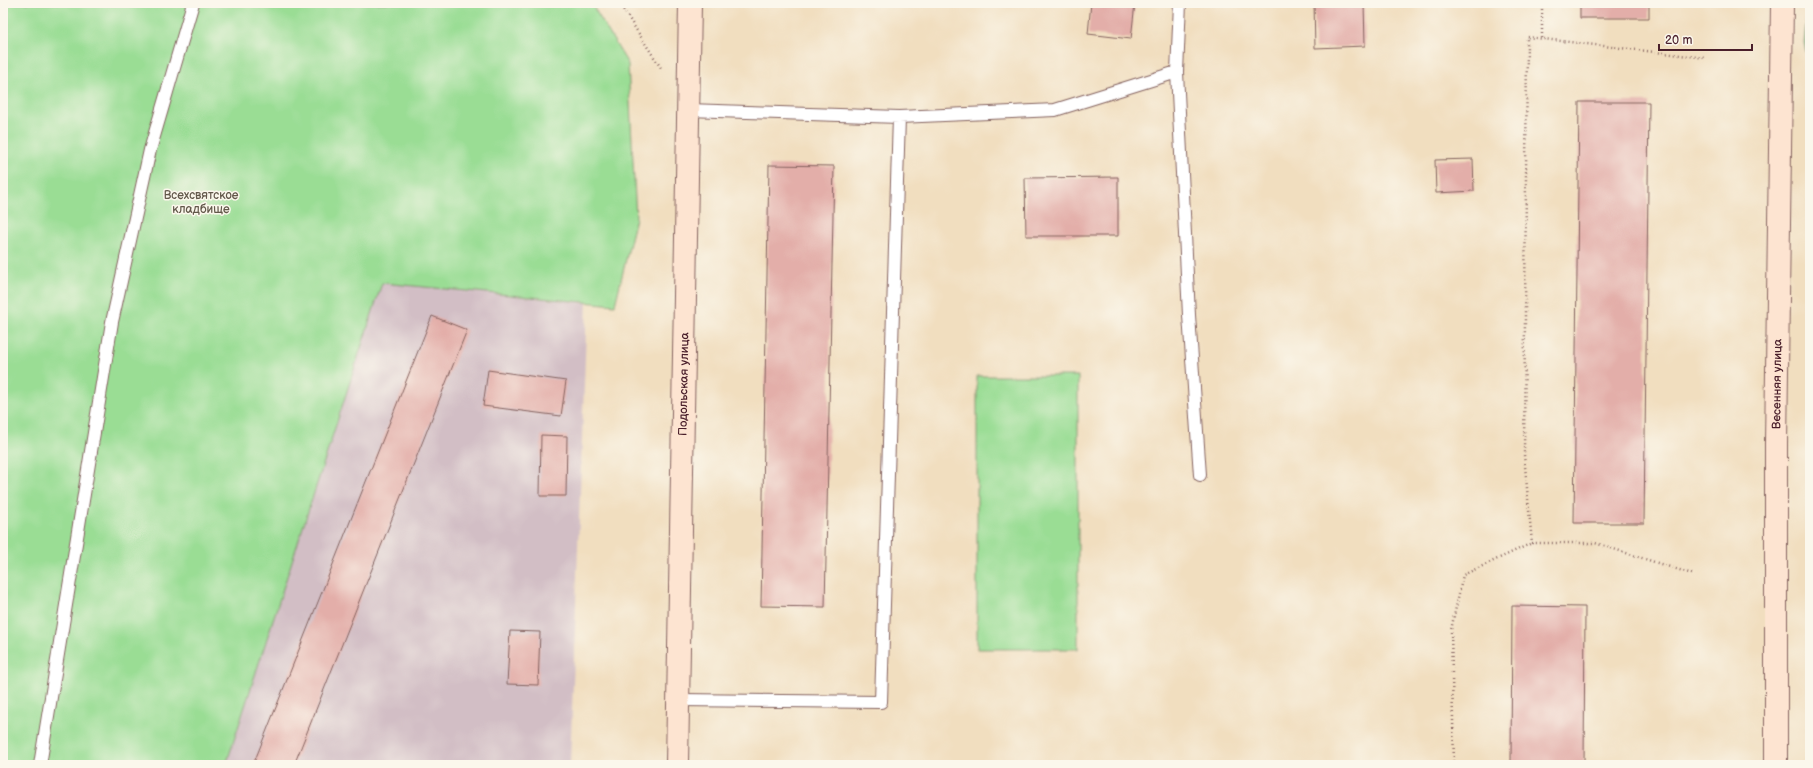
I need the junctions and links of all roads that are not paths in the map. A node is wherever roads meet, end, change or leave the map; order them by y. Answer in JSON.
{"nodes":[{"id":1,"x":193,"y":3,"type":"edge"},
{"id":2,"x":690,"y":3,"type":"edge"},
{"id":3,"x":1180,"y":3,"type":"edge"},
{"id":4,"x":1782,"y":3,"type":"edge"},
{"id":5,"x":1177,"y":72,"type":"junction"},
{"id":6,"x":688,"y":110,"type":"junction"},
{"id":7,"x":899,"y":117,"type":"junction"},
{"id":8,"x":1200,"y":474,"type":"dead end"},
{"id":9,"x":679,"y":700,"type":"junction"},
{"id":10,"x":40,"y":765,"type":"edge"},
{"id":11,"x":677,"y":765,"type":"edge"},
{"id":12,"x":1776,"y":765,"type":"edge"}],
"edges":[{"from":1,"to":10,"type":"lane"},
{"from":2,"to":6,"type":"street","name":"Подольская улица"},
{"from":3,"to":5,"type":"lane"},
{"from":4,"to":12,"type":"street","name":"Весенняя улица"},
{"from":5,"to":7,"type":"lane"},
{"from":5,"to":8,"type":"lane"},
{"from":6,"to":7,"type":"lane"},
{"from":6,"to":9,"type":"street","name":"Подольская улица"},
{"from":7,"to":9,"type":"lane"},
{"from":9,"to":11,"type":"street","name":"Подольская улица"}]}
